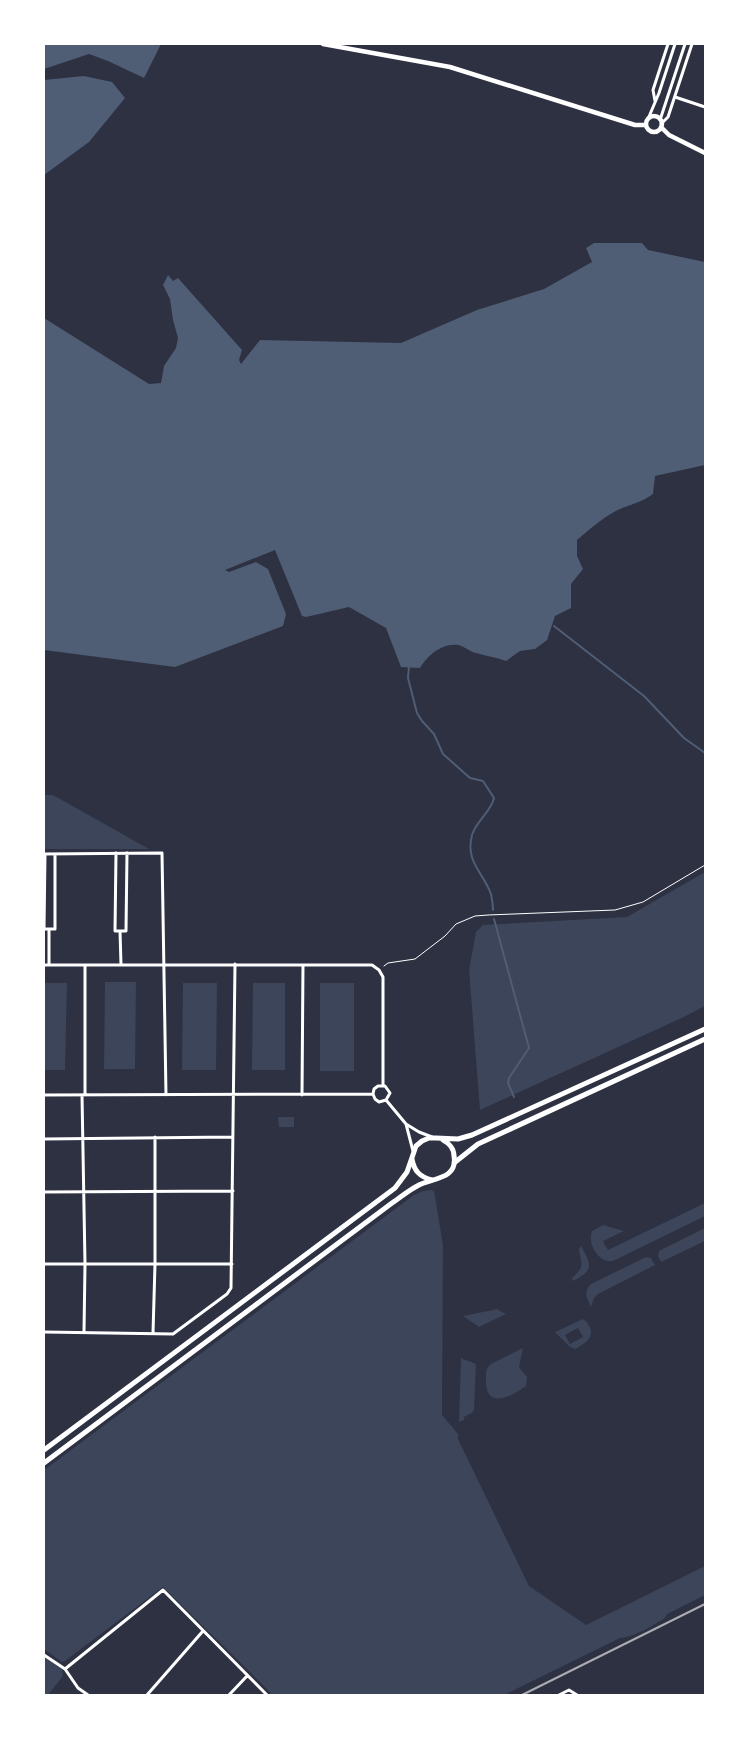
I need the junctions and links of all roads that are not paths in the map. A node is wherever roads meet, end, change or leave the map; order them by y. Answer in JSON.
{"nodes":[{"id":1,"x":323,"y":44,"type":"edge"},
{"id":2,"x":668,"y":44,"type":"edge"},
{"id":3,"x":675,"y":44,"type":"edge"},
{"id":4,"x":685,"y":44,"type":"edge"},
{"id":5,"x":692,"y":44,"type":"edge"},
{"id":6,"x":349,"y":46,"type":"edge"},
{"id":7,"x":675,"y":97,"type":"junction"},
{"id":8,"x":655,"y":102,"type":"junction"},
{"id":9,"x":705,"y":107,"type":"edge"},
{"id":10,"x":648,"y":119,"type":"junction"},
{"id":11,"x":661,"y":124,"type":"junction"},
{"id":12,"x":646,"y":125,"type":"junction"},
{"id":13,"x":705,"y":153,"type":"edge"},
{"id":14,"x":116,"y":853,"type":"junction"},
{"id":15,"x":127,"y":853,"type":"junction"},
{"id":16,"x":44,"y":854,"type":"edge"},
{"id":17,"x":55,"y":854,"type":"junction"},
{"id":18,"x":49,"y":929,"type":"junction"},
{"id":19,"x":120,"y":931,"type":"junction"},
{"id":20,"x":235,"y":964,"type":"junction"},
{"id":21,"x":44,"y":965,"type":"edge"},
{"id":22,"x":49,"y":965,"type":"junction"},
{"id":23,"x":85,"y":965,"type":"junction"},
{"id":24,"x":122,"y":965,"type":"junction"},
{"id":25,"x":163,"y":965,"type":"junction"},
{"id":26,"x":302,"y":965,"type":"junction"},
{"id":27,"x":705,"y":1029,"type":"edge"},
{"id":28,"x":705,"y":1039,"type":"edge"},
{"id":29,"x":383,"y":1085,"type":"junction"},
{"id":30,"x":372,"y":1094,"type":"junction"},
{"id":31,"x":44,"y":1095,"type":"edge"},
{"id":32,"x":84,"y":1095,"type":"junction"},
{"id":33,"x":166,"y":1095,"type":"junction"},
{"id":34,"x":234,"y":1095,"type":"junction"},
{"id":35,"x":302,"y":1095,"type":"junction"},
{"id":36,"x":386,"y":1100,"type":"junction"},
{"id":37,"x":406,"y":1124,"type":"junction"},
{"id":38,"x":155,"y":1137,"type":"junction"},
{"id":39,"x":232,"y":1137,"type":"junction"},
{"id":40,"x":84,"y":1138,"type":"junction"},
{"id":41,"x":438,"y":1138,"type":"junction"},
{"id":42,"x":44,"y":1139,"type":"edge"},
{"id":43,"x":413,"y":1155,"type":"junction"},
{"id":44,"x":454,"y":1163,"type":"junction"},
{"id":45,"x":432,"y":1180,"type":"junction"},
{"id":46,"x":155,"y":1191,"type":"junction"},
{"id":47,"x":233,"y":1191,"type":"junction"},
{"id":48,"x":44,"y":1192,"type":"edge"},
{"id":49,"x":84,"y":1192,"type":"junction"},
{"id":50,"x":44,"y":1264,"type":"edge"},
{"id":51,"x":85,"y":1264,"type":"junction"},
{"id":52,"x":156,"y":1264,"type":"junction"},
{"id":53,"x":232,"y":1264,"type":"junction"},
{"id":54,"x":44,"y":1332,"type":"edge"},
{"id":55,"x":84,"y":1332,"type":"junction"},
{"id":56,"x":153,"y":1333,"type":"junction"},
{"id":57,"x":44,"y":1450,"type":"edge"},
{"id":58,"x":44,"y":1462,"type":"edge"},
{"id":59,"x":203,"y":1631,"type":"junction"},
{"id":60,"x":44,"y":1655,"type":"edge"},
{"id":61,"x":65,"y":1669,"type":"junction"},
{"id":62,"x":247,"y":1676,"type":"junction"},
{"id":63,"x":88,"y":1695,"type":"edge"},
{"id":64,"x":147,"y":1695,"type":"edge"},
{"id":65,"x":229,"y":1695,"type":"edge"},
{"id":66,"x":267,"y":1695,"type":"edge"},
{"id":67,"x":559,"y":1695,"type":"edge"},
{"id":68,"x":577,"y":1695,"type":"edge"}],
"edges":[{"from":1,"to":6,"type":"street"},
{"from":2,"to":8,"type":"street"},
{"from":3,"to":8,"type":"street"},
{"from":4,"to":11,"type":"street"},
{"from":5,"to":7,"type":"street"},
{"from":6,"to":12,"type":"street"},
{"from":7,"to":9,"type":"street"},
{"from":7,"to":11,"type":"street"},
{"from":8,"to":10,"type":"street"},
{"from":10,"to":11,"type":"street"},
{"from":10,"to":12,"type":"street"},
{"from":11,"to":12,"type":"street"},
{"from":11,"to":13,"type":"street"},
{"from":14,"to":15,"type":"street"},
{"from":14,"to":17,"type":"street"},
{"from":14,"to":19,"type":"street"},
{"from":15,"to":19,"type":"street"},
{"from":15,"to":25,"type":"street"},
{"from":16,"to":17,"type":"street"},
{"from":16,"to":18,"type":"street"},
{"from":17,"to":18,"type":"street"},
{"from":18,"to":22,"type":"street"},
{"from":19,"to":24,"type":"street"},
{"from":20,"to":25,"type":"street"},
{"from":20,"to":26,"type":"street"},
{"from":20,"to":34,"type":"street"},
{"from":21,"to":22,"type":"street"},
{"from":22,"to":23,"type":"street"},
{"from":23,"to":24,"type":"street"},
{"from":23,"to":32,"type":"street"},
{"from":24,"to":25,"type":"street"},
{"from":25,"to":33,"type":"street"},
{"from":26,"to":29,"type":"street"},
{"from":26,"to":35,"type":"street"},
{"from":27,"to":41,"type":"main road"},
{"from":28,"to":44,"type":"main road"},
{"from":29,"to":30,"type":"street"},
{"from":29,"to":36,"type":"street"},
{"from":30,"to":35,"type":"street"},
{"from":30,"to":36,"type":"street"},
{"from":31,"to":32,"type":"street"},
{"from":32,"to":33,"type":"street"},
{"from":32,"to":40,"type":"street"},
{"from":33,"to":34,"type":"street"},
{"from":34,"to":35,"type":"street"},
{"from":34,"to":39,"type":"street"},
{"from":36,"to":37,"type":"street"},
{"from":37,"to":41,"type":"street"},
{"from":37,"to":43,"type":"street"},
{"from":38,"to":39,"type":"street"},
{"from":38,"to":40,"type":"street"},
{"from":38,"to":46,"type":"street"},
{"from":39,"to":47,"type":"street"},
{"from":40,"to":42,"type":"street"},
{"from":40,"to":49,"type":"street"},
{"from":41,"to":43,"type":"main road"},
{"from":41,"to":44,"type":"main road"},
{"from":43,"to":45,"type":"main road"},
{"from":43,"to":57,"type":"main road"},
{"from":44,"to":45,"type":"main road"},
{"from":45,"to":58,"type":"main road"},
{"from":46,"to":47,"type":"street"},
{"from":46,"to":49,"type":"street"},
{"from":46,"to":52,"type":"street"},
{"from":47,"to":53,"type":"street"},
{"from":48,"to":49,"type":"street"},
{"from":49,"to":51,"type":"street"},
{"from":50,"to":51,"type":"street"},
{"from":51,"to":52,"type":"street"},
{"from":51,"to":55,"type":"street"},
{"from":52,"to":53,"type":"street"},
{"from":52,"to":56,"type":"street"},
{"from":53,"to":56,"type":"street"},
{"from":54,"to":55,"type":"street"},
{"from":55,"to":56,"type":"street"},
{"from":59,"to":61,"type":"street"},
{"from":59,"to":62,"type":"street"},
{"from":59,"to":64,"type":"street"},
{"from":60,"to":61,"type":"street"},
{"from":61,"to":63,"type":"street"},
{"from":62,"to":65,"type":"street"},
{"from":62,"to":66,"type":"street"},
{"from":67,"to":68,"type":"street"}]}
